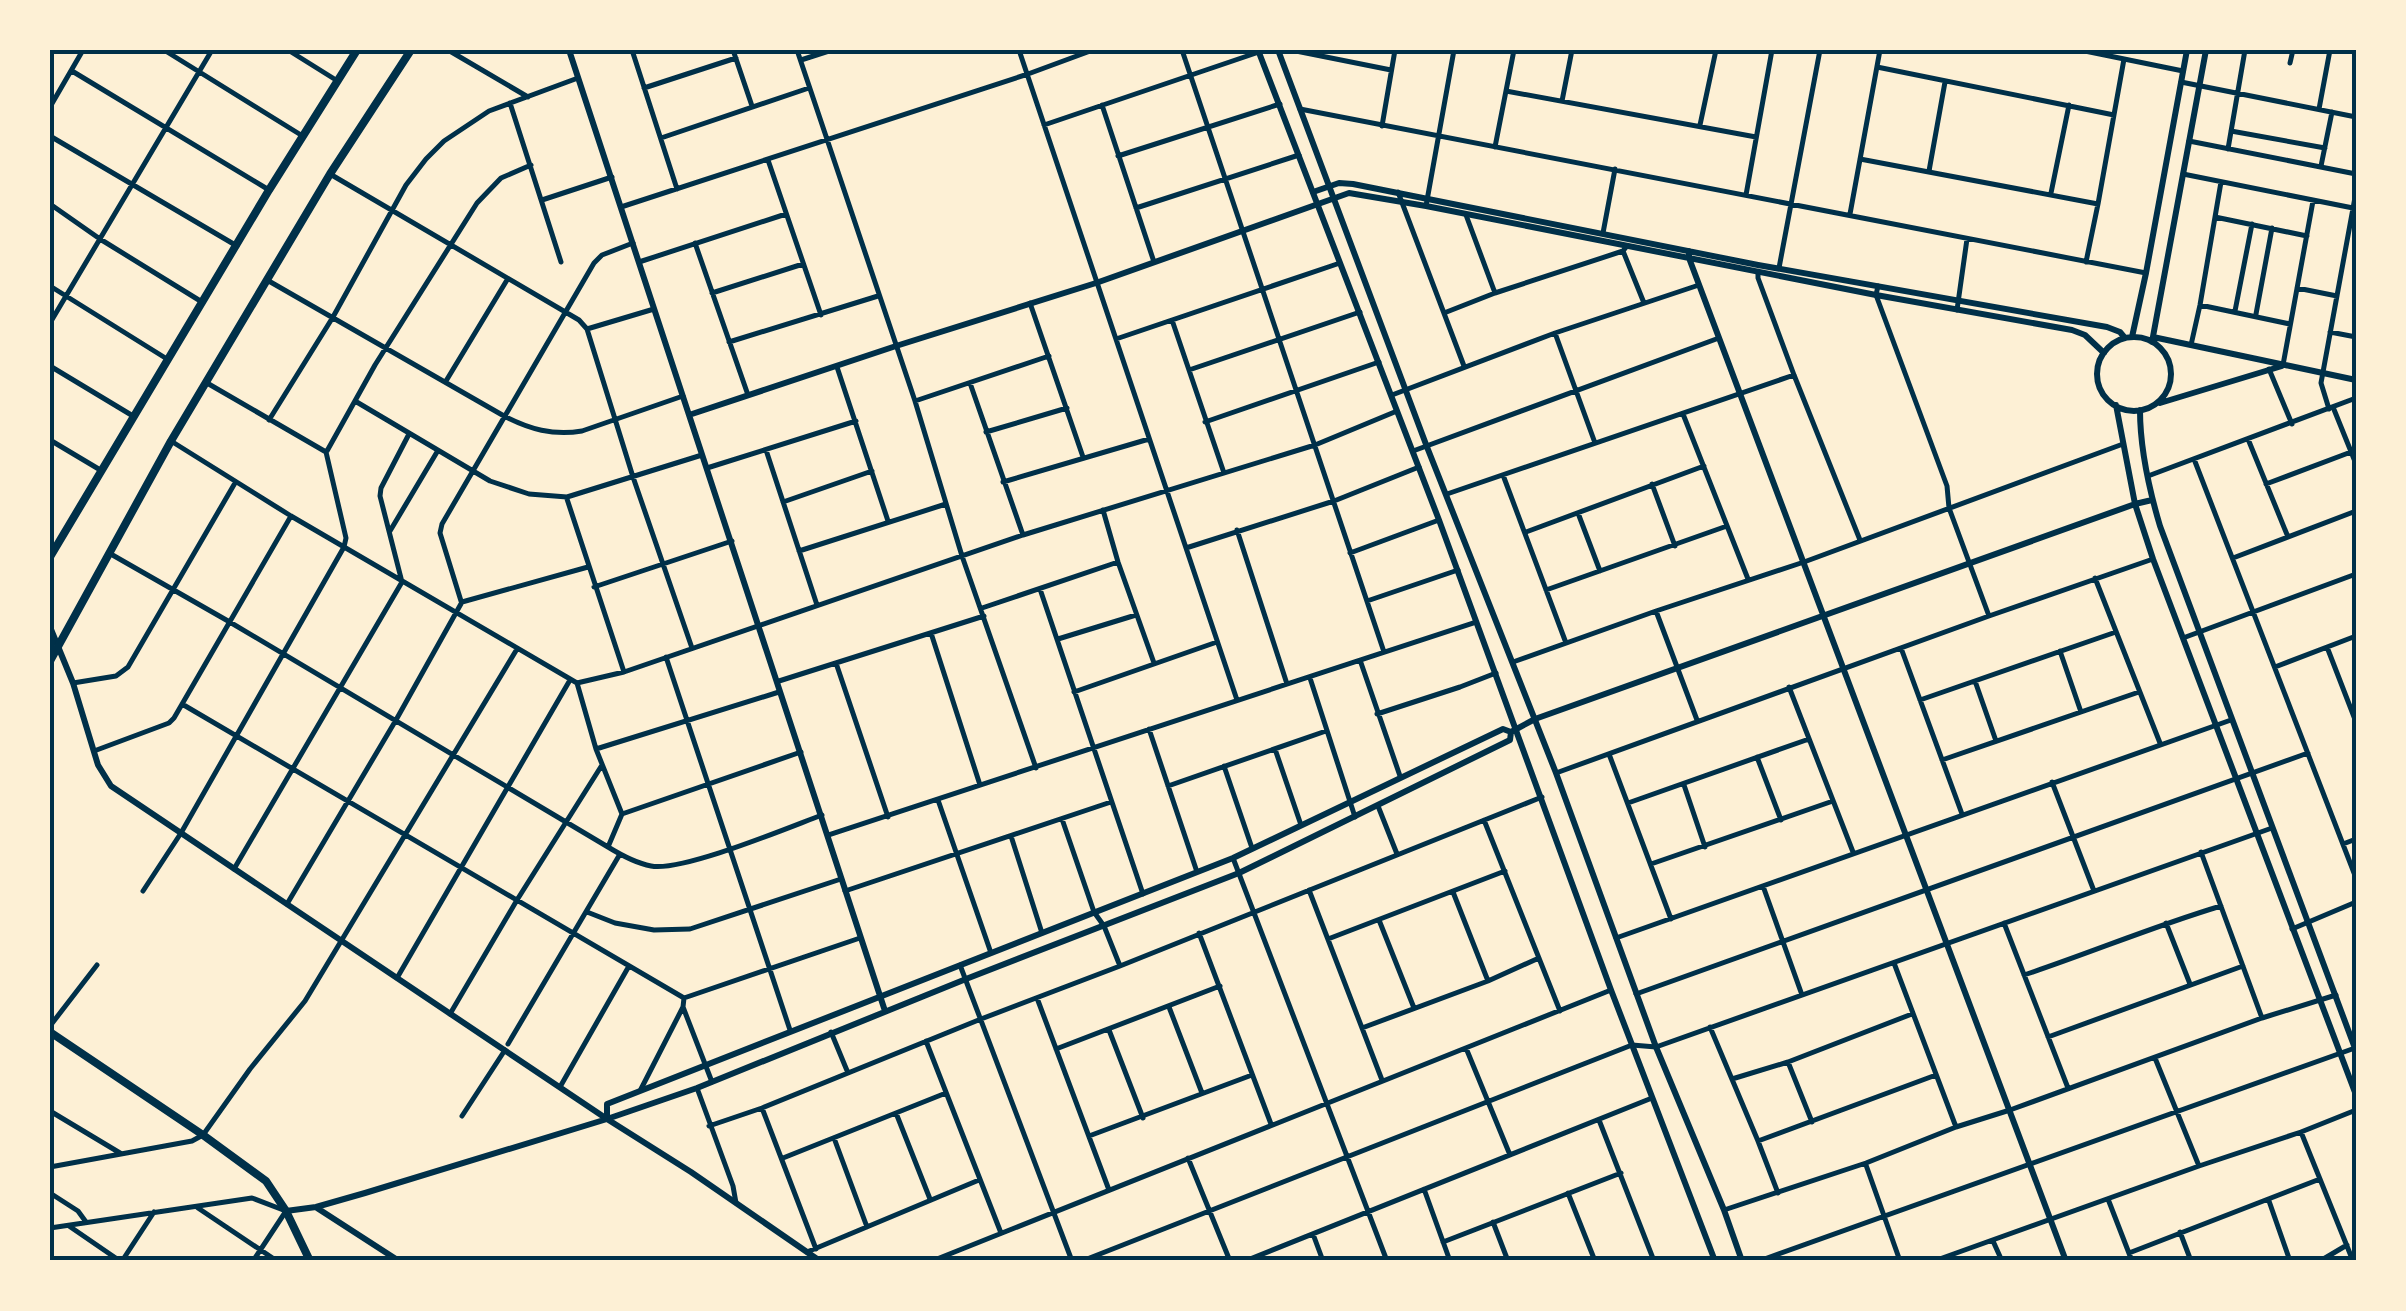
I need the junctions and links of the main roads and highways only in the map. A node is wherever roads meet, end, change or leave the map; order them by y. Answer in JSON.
{"nodes":[{"id":1,"x":357,"y":50,"type":"edge"},
{"id":2,"x":410,"y":50,"type":"edge"},
{"id":3,"x":50,"y":557,"type":"edge"},
{"id":4,"x":50,"y":661,"type":"edge"},
{"id":5,"x":50,"y":1029,"type":"edge"},
{"id":6,"x":310,"y":1261,"type":"edge"}],
"edges":[{"from":1,"to":3,"type":"main road"},
{"from":2,"to":4,"type":"main road"},
{"from":5,"to":6,"type":"main road"}]}
